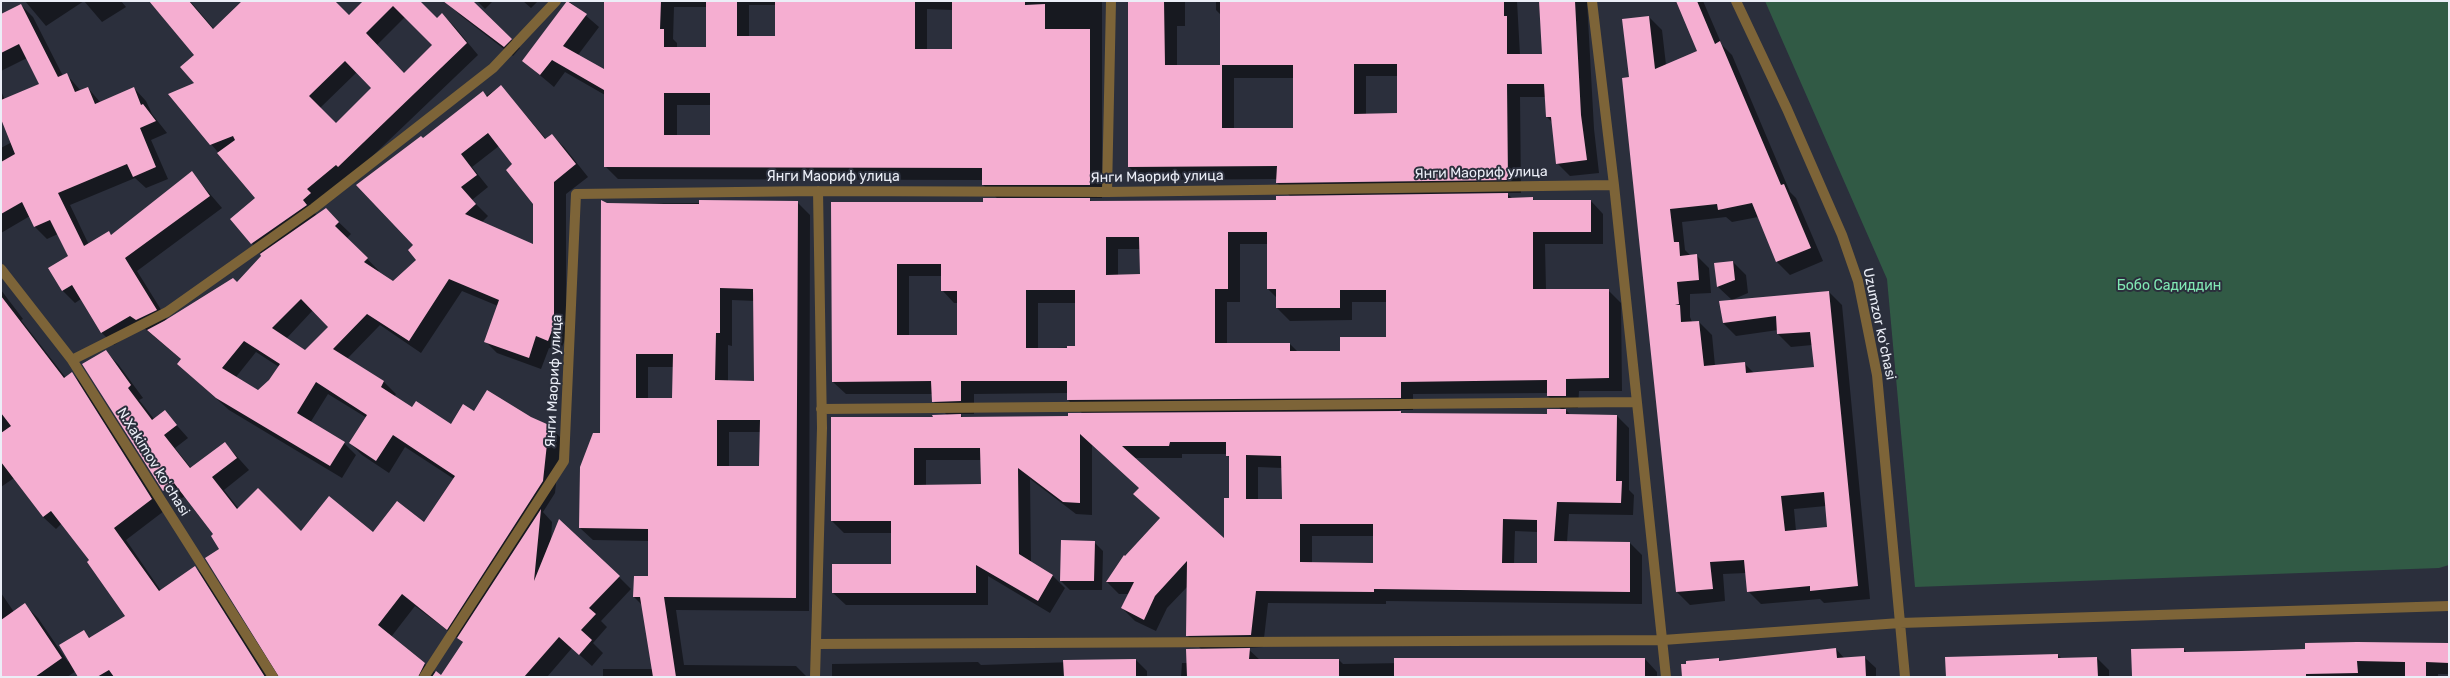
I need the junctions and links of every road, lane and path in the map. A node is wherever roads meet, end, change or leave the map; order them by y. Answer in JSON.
{"nodes":[{"id":1,"x":556,"y":1,"type":"edge"},
{"id":2,"x":1111,"y":1,"type":"edge"},
{"id":3,"x":1592,"y":1,"type":"edge"},
{"id":4,"x":1736,"y":1,"type":"edge"},
{"id":5,"x":1614,"y":185,"type":"junction"},
{"id":6,"x":818,"y":191,"type":"junction"},
{"id":7,"x":1107,"y":192,"type":"junction"},
{"id":8,"x":1,"y":269,"type":"edge"},
{"id":9,"x":72,"y":360,"type":"junction"},
{"id":10,"x":1635,"y":402,"type":"junction"},
{"id":11,"x":821,"y":409,"type":"junction"},
{"id":12,"x":2449,"y":606,"type":"edge"},
{"id":13,"x":1900,"y":624,"type":"junction"},
{"id":14,"x":1663,"y":640,"type":"junction"},
{"id":15,"x":816,"y":644,"type":"junction"},
{"id":16,"x":273,"y":677,"type":"edge"},
{"id":17,"x":424,"y":677,"type":"edge"},
{"id":18,"x":815,"y":677,"type":"edge"},
{"id":19,"x":1666,"y":677,"type":"edge"},
{"id":20,"x":1905,"y":677,"type":"edge"}],
"edges":[{"from":1,"to":9,"type":"street"},
{"from":2,"to":7,"type":"street"},
{"from":3,"to":5,"type":"street"},
{"from":4,"to":13,"type":"street","name":"Uzumzor koʻchasi"},
{"from":5,"to":7,"type":"street","name":"Янги Маориф улица"},
{"from":5,"to":10,"type":"street"},
{"from":6,"to":7,"type":"street","name":"Янги Маориф улица"},
{"from":6,"to":11,"type":"street"},
{"from":6,"to":17,"type":"street","name":"Янги Маориф улица"},
{"from":8,"to":9,"type":"street","name":"N.Xakimov koʻchasi"},
{"from":9,"to":16,"type":"street","name":"N.Xakimov koʻchasi"},
{"from":10,"to":11,"type":"street"},
{"from":10,"to":14,"type":"street"},
{"from":11,"to":15,"type":"street"},
{"from":12,"to":13,"type":"street"},
{"from":13,"to":14,"type":"street"},
{"from":13,"to":20,"type":"street","name":"Uzumzor koʻchasi"},
{"from":14,"to":15,"type":"street"},
{"from":14,"to":19,"type":"street"},
{"from":15,"to":18,"type":"street"}]}
